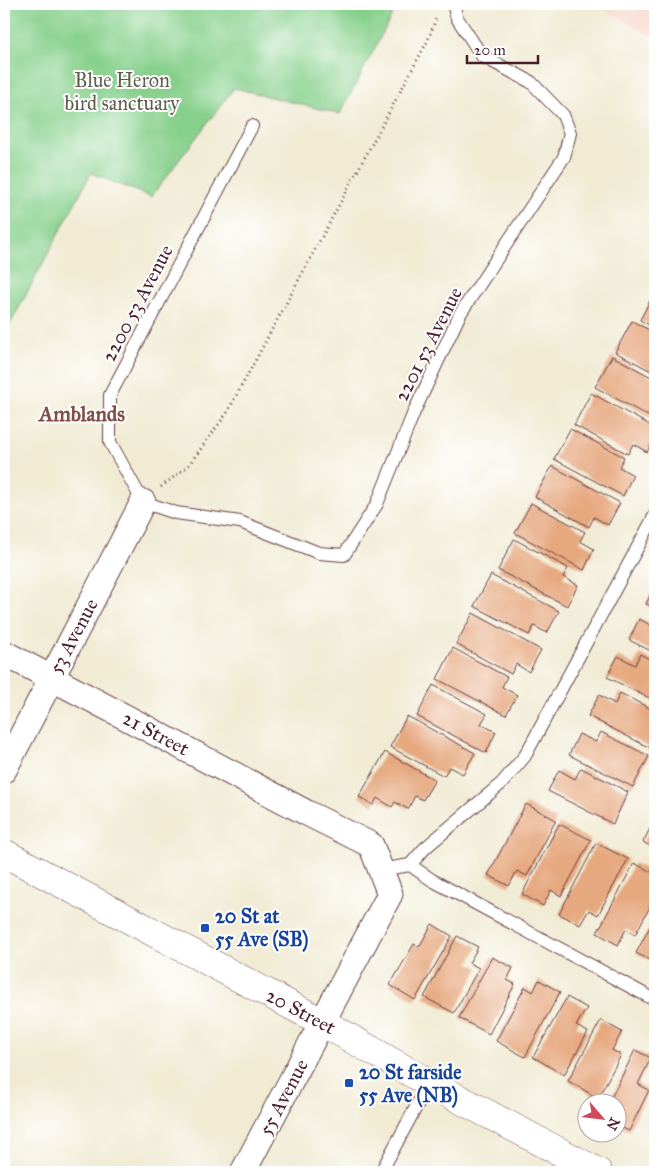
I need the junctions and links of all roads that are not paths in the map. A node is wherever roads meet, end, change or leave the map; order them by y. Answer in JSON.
{"nodes":[{"id":1,"x":453,"y":4,"type":"edge"},
{"id":2,"x":252,"y":126,"type":"dead end"},
{"id":3,"x":143,"y":502,"type":"junction"},
{"id":4,"x":655,"y":515,"type":"edge"},
{"id":5,"x":4,"y":653,"type":"edge"},
{"id":6,"x":51,"y":678,"type":"junction"},
{"id":7,"x":4,"y":770,"type":"edge"},
{"id":8,"x":4,"y":853,"type":"edge"},
{"id":9,"x":410,"y":865,"type":"junction"},
{"id":10,"x":380,"y":870,"type":"junction"},
{"id":11,"x":655,"y":1000,"type":"edge"},
{"id":12,"x":322,"y":1022,"type":"junction"},
{"id":13,"x":428,"y":1083,"type":"junction"},
{"id":14,"x":243,"y":1172,"type":"edge"},
{"id":15,"x":381,"y":1172,"type":"edge"},
{"id":16,"x":598,"y":1172,"type":"edge"}],
"edges":[{"from":1,"to":3,"type":"lane","name":"2201 53 Avenue"},
{"from":2,"to":3,"type":"lane","name":"2200 53 Avenue"},
{"from":3,"to":6,"type":"street","name":"53 Avenue"},
{"from":4,"to":9,"type":"lane"},
{"from":5,"to":6,"type":"street","name":"21 Street"},
{"from":6,"to":7,"type":"street","name":"53 Avenue"},
{"from":6,"to":10,"type":"street","name":"21 Street"},
{"from":8,"to":12,"type":"street","name":"20 Street"},
{"from":9,"to":10,"type":"lane"},
{"from":9,"to":11,"type":"lane"},
{"from":10,"to":12,"type":"street","name":"55 Avenue"},
{"from":12,"to":13,"type":"street","name":"20 Street"},
{"from":12,"to":14,"type":"street","name":"55 Avenue"},
{"from":13,"to":15,"type":"lane"},
{"from":13,"to":16,"type":"street","name":"20 Street"}]}
